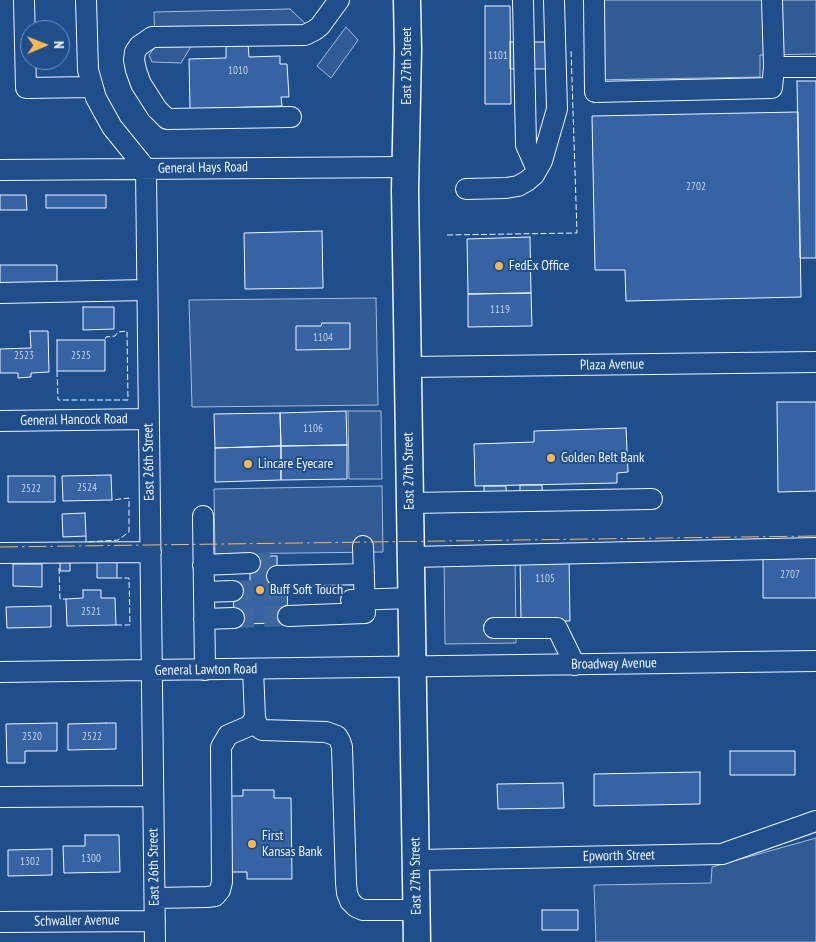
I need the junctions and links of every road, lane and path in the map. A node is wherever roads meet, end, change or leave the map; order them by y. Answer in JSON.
{"nodes":[{"id":1,"x":24,"y":0,"type":"edge"},
{"id":2,"x":86,"y":0,"type":"edge"},
{"id":3,"x":339,"y":0,"type":"edge"},
{"id":4,"x":407,"y":0,"type":"edge"},
{"id":5,"x":523,"y":0,"type":"edge"},
{"id":6,"x":534,"y":0,"type":"edge"},
{"id":7,"x":544,"y":0,"type":"edge"},
{"id":8,"x":554,"y":0,"type":"edge"},
{"id":9,"x":594,"y":0,"type":"edge"},
{"id":10,"x":772,"y":0,"type":"edge"},
{"id":11,"x":816,"y":67,"type":"edge"},
{"id":12,"x":774,"y":68,"type":"junction"},
{"id":13,"x":92,"y":87,"type":"junction"},
{"id":14,"x":291,"y":117,"type":"dead end"},
{"id":15,"x":546,"y":150,"type":"junction"},
{"id":16,"x":406,"y":167,"type":"junction"},
{"id":17,"x":146,"y":169,"type":"junction"},
{"id":18,"x":0,"y":170,"type":"edge"},
{"id":19,"x":537,"y":170,"type":"junction"},
{"id":20,"x":466,"y":189,"type":"dead end"},
{"id":21,"x":147,"y":290,"type":"junction"},
{"id":22,"x":0,"y":293,"type":"edge"},
{"id":23,"x":816,"y":362,"type":"edge"},
{"id":24,"x":408,"y":368,"type":"junction"},
{"id":25,"x":149,"y":419,"type":"junction"},
{"id":26,"x":0,"y":421,"type":"edge"},
{"id":27,"x":652,"y":499,"type":"dead end"},
{"id":28,"x":410,"y":503,"type":"junction"},
{"id":29,"x":203,"y":516,"type":"dead end"},
{"id":30,"x":816,"y":548,"type":"edge"},
{"id":31,"x":150,"y":552,"type":"junction"},
{"id":32,"x":0,"y":553,"type":"edge"},
{"id":33,"x":410,"y":558,"type":"junction"},
{"id":34,"x":250,"y":570,"type":"tunnel mouth"},
{"id":35,"x":364,"y":573,"type":"junction"},
{"id":36,"x":204,"y":592,"type":"junction"},
{"id":37,"x":411,"y":598,"type":"junction"},
{"id":38,"x":494,"y":628,"type":"dead end"},
{"id":39,"x":816,"y":661,"type":"edge"},
{"id":40,"x":575,"y":665,"type":"junction"},
{"id":41,"x":412,"y":667,"type":"junction"},
{"id":42,"x":253,"y":669,"type":"junction"},
{"id":43,"x":152,"y":670,"type":"junction"},
{"id":44,"x":205,"y":670,"type":"junction"},
{"id":45,"x":0,"y":672,"type":"edge"},
{"id":46,"x":255,"y":718,"type":"junction"},
{"id":47,"x":153,"y":796,"type":"junction"},
{"id":48,"x":0,"y":797,"type":"edge"},
{"id":49,"x":816,"y":821,"type":"edge"},
{"id":50,"x":416,"y":860,"type":"junction"},
{"id":51,"x":155,"y":898,"type":"junction"},
{"id":52,"x":416,"y":910,"type":"junction"},
{"id":53,"x":155,"y":920,"type":"junction"},
{"id":54,"x":0,"y":922,"type":"edge"},
{"id":55,"x":155,"y":942,"type":"edge"},
{"id":56,"x":417,"y":942,"type":"edge"}],
"edges":[{"from":1,"to":13,"type":"street"},
{"from":2,"to":13,"type":"street"},
{"from":3,"to":14,"type":"street"},
{"from":4,"to":16,"type":"main road","name":"East 27th Street"},
{"from":5,"to":19,"type":"street"},
{"from":6,"to":19,"type":"street"},
{"from":7,"to":15,"type":"street"},
{"from":8,"to":15,"type":"street"},
{"from":9,"to":12,"type":"street"},
{"from":10,"to":12,"type":"street"},
{"from":11,"to":12,"type":"street"},
{"from":13,"to":17,"type":"street"},
{"from":15,"to":19,"type":"street"},
{"from":16,"to":17,"type":"street","name":"General Hays Road"},
{"from":16,"to":24,"type":"main road","name":"East 27th Street"},
{"from":17,"to":18,"type":"street","name":"General Hays Road"},
{"from":17,"to":21,"type":"street","name":"East 26th Street"},
{"from":19,"to":20,"type":"street"},
{"from":21,"to":22,"type":"street"},
{"from":21,"to":25,"type":"street","name":"East 26th Street"},
{"from":23,"to":24,"type":"street","name":"Plaza Avenue"},
{"from":24,"to":28,"type":"main road","name":"East 27th Street"},
{"from":25,"to":26,"type":"street","name":"General Hancock Road"},
{"from":25,"to":31,"type":"street","name":"East 26th Street"},
{"from":27,"to":28,"type":"street"},
{"from":28,"to":33,"type":"main road","name":"East 27th Street"},
{"from":29,"to":36,"type":"street"},
{"from":30,"to":33,"type":"street"},
{"from":31,"to":32,"type":"street"},
{"from":31,"to":43,"type":"street","name":"East 26th Street"},
{"from":33,"to":37,"type":"main road","name":"East 27th Street"},
{"from":34,"to":36,"type":"street"},
{"from":35,"to":35,"type":"street"},
{"from":35,"to":37,"type":"street"},
{"from":36,"to":36,"type":"street"},
{"from":36,"to":44,"type":"street"},
{"from":37,"to":41,"type":"main road","name":"East 27th Street"},
{"from":38,"to":40,"type":"street"},
{"from":39,"to":40,"type":"street","name":"Broadway Avenue"},
{"from":40,"to":41,"type":"street","name":"Broadway Avenue"},
{"from":41,"to":42,"type":"street","name":"General Lawton Road"},
{"from":41,"to":50,"type":"main road","name":"East 27th Street"},
{"from":42,"to":44,"type":"street","name":"General Lawton Road"},
{"from":42,"to":46,"type":"street"},
{"from":43,"to":44,"type":"street","name":"General Lawton Road"},
{"from":43,"to":45,"type":"street","name":"General Lawton Road"},
{"from":43,"to":47,"type":"street","name":"East 26th Street"},
{"from":46,"to":51,"type":"street"},
{"from":46,"to":52,"type":"street"},
{"from":47,"to":48,"type":"street"},
{"from":47,"to":51,"type":"street","name":"East 26th Street"},
{"from":49,"to":50,"type":"street","name":"Epworth Street"},
{"from":50,"to":52,"type":"main road","name":"East 27th Street"},
{"from":51,"to":53,"type":"street","name":"East 26th Street"},
{"from":52,"to":56,"type":"main road","name":"East 27th Street"},
{"from":53,"to":54,"type":"street","name":"Schwaller Avenue"},
{"from":53,"to":55,"type":"street","name":"East 26th Street"}]}
